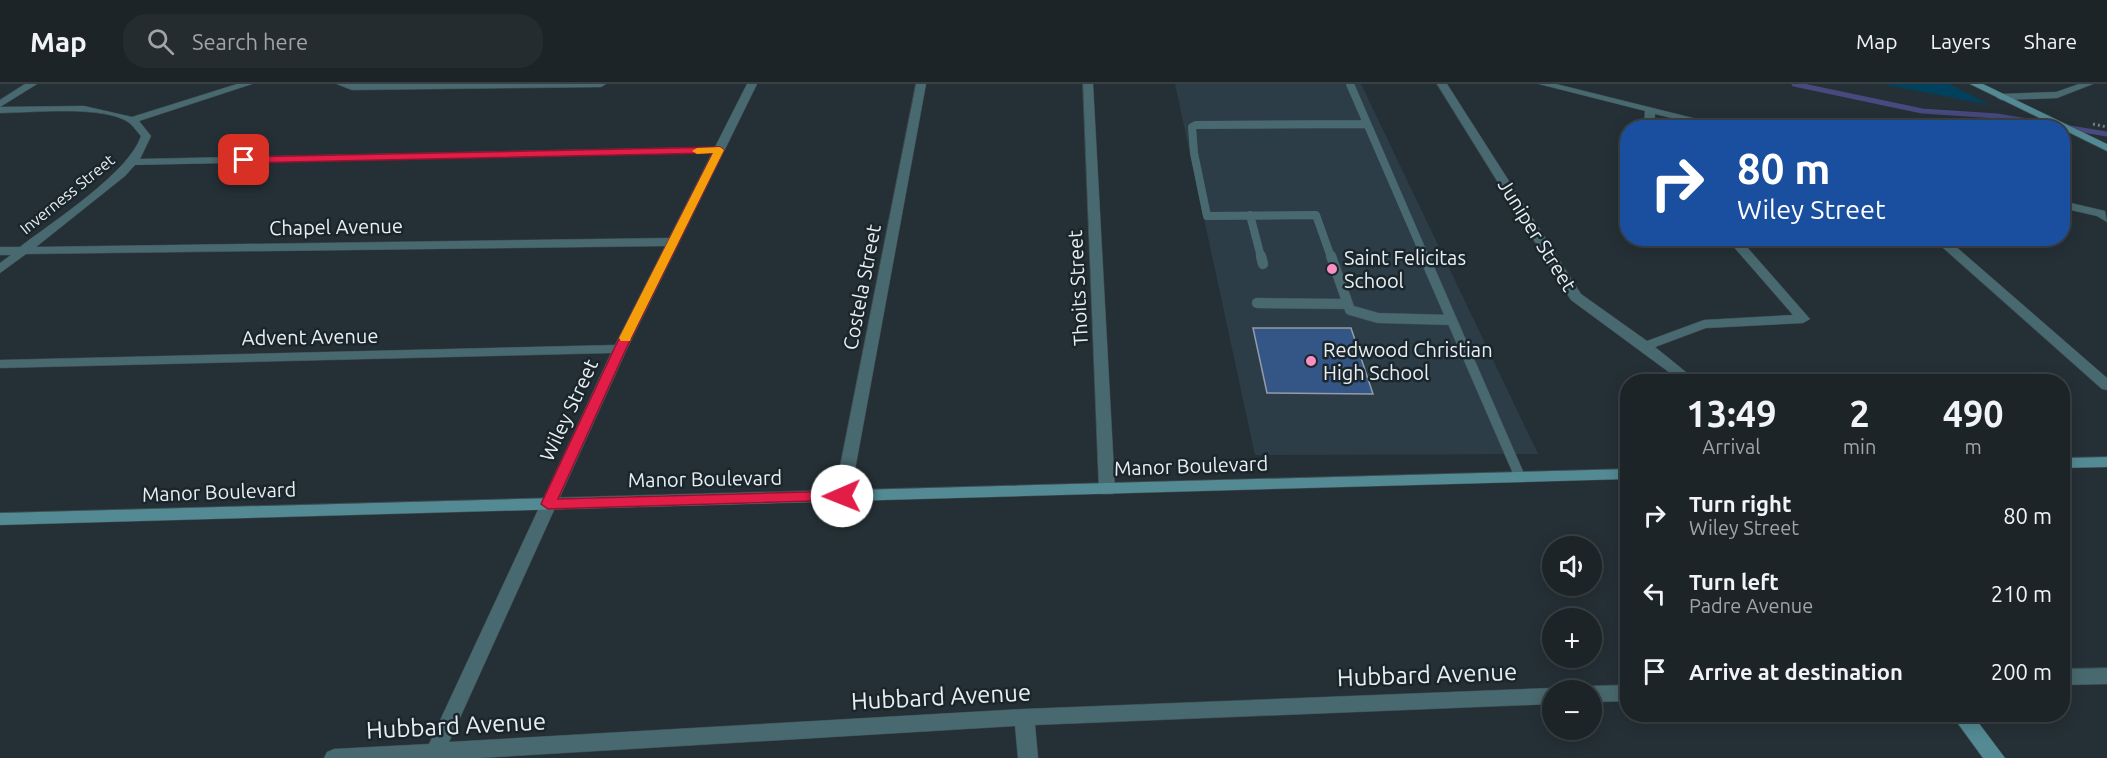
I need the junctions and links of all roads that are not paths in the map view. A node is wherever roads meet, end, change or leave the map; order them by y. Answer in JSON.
{"nodes":[{"id":1,"x":32,"y":84,"type":"edge"},
{"id":2,"x":247,"y":84,"type":"edge"},
{"id":3,"x":342,"y":84,"type":"edge"},
{"id":4,"x":602,"y":84,"type":"edge"},
{"id":5,"x":752,"y":84,"type":"edge"},
{"id":6,"x":921,"y":84,"type":"edge"},
{"id":7,"x":1088,"y":84,"type":"edge"},
{"id":8,"x":1350,"y":84,"type":"edge"},
{"id":9,"x":1442,"y":84,"type":"edge"},
{"id":10,"x":1544,"y":84,"type":"edge"},
{"id":11,"x":1975,"y":84,"type":"edge"},
{"id":12,"x":2056,"y":84,"type":"edge"},
{"id":13,"x":2088,"y":84,"type":"edge"},
{"id":14,"x":2001,"y":97,"type":"junction"},
{"id":15,"x":0,"y":104,"type":"edge"},
{"id":16,"x":0,"y":110,"type":"edge"},
{"id":17,"x":1650,"y":110,"type":"junction"},
{"id":18,"x":132,"y":120,"type":"junction"},
{"id":19,"x":1649,"y":120,"type":"edge"},
{"id":20,"x":1693,"y":120,"type":"edge"},
{"id":21,"x":2051,"y":120,"type":"edge"},
{"id":22,"x":1367,"y":124,"type":"junction"},
{"id":23,"x":2070,"y":130,"type":"edge"},
{"id":24,"x":2107,"y":148,"type":"edge"},
{"id":25,"x":720,"y":150,"type":"junction"},
{"id":26,"x":132,"y":162,"type":"junction"},
{"id":27,"x":2070,"y":206,"type":"edge"},
{"id":28,"x":1250,"y":215,"type":"junction"},
{"id":29,"x":2107,"y":218,"type":"edge"},
{"id":30,"x":672,"y":242,"type":"junction"},
{"id":31,"x":1739,"y":246,"type":"edge"},
{"id":32,"x":1947,"y":246,"type":"edge"},
{"id":33,"x":0,"y":251,"type":"edge"},
{"id":34,"x":22,"y":251,"type":"junction"},
{"id":35,"x":1263,"y":264,"type":"dead end"},
{"id":36,"x":0,"y":269,"type":"edge"},
{"id":37,"x":1257,"y":303,"type":"dead end"},
{"id":38,"x":1348,"y":304,"type":"junction"},
{"id":39,"x":1452,"y":320,"type":"junction"},
{"id":40,"x":1645,"y":346,"type":"junction"},
{"id":41,"x":620,"y":349,"type":"junction"},
{"id":42,"x":0,"y":364,"type":"edge"},
{"id":43,"x":1681,"y":374,"type":"edge"},
{"id":44,"x":2107,"y":386,"type":"edge"},
{"id":45,"x":2107,"y":462,"type":"edge"},
{"id":46,"x":2070,"y":463,"type":"edge"},
{"id":47,"x":1620,"y":474,"type":"edge"},
{"id":48,"x":1520,"y":477,"type":"junction"},
{"id":49,"x":1107,"y":490,"type":"junction"},
{"id":50,"x":842,"y":496,"type":"junction"},
{"id":51,"x":548,"y":504,"type":"junction"},
{"id":52,"x":0,"y":519,"type":"edge"},
{"id":53,"x":2107,"y":676,"type":"edge"},
{"id":54,"x":2070,"y":677,"type":"edge"},
{"id":55,"x":1620,"y":693,"type":"edge"},
{"id":56,"x":1602,"y":694,"type":"edge"},
{"id":57,"x":1542,"y":696,"type":"edge"},
{"id":58,"x":1024,"y":717,"type":"junction"},
{"id":59,"x":1967,"y":722,"type":"edge"},
{"id":60,"x":433,"y":756,"type":"edge"},
{"id":61,"x":334,"y":758,"type":"edge"},
{"id":62,"x":1028,"y":758,"type":"edge"},
{"id":63,"x":1995,"y":758,"type":"edge"}],
"edges":[{"from":1,"to":15,"type":"street"},
{"from":2,"to":18,"type":"street"},
{"from":3,"to":4,"type":"street"},
{"from":5,"to":25,"type":"street","name":"Wiley Street"},
{"from":6,"to":50,"type":"street","name":"Costela Street"},
{"from":7,"to":49,"type":"street","name":"Thoits Street"},
{"from":8,"to":22,"type":"lane"},
{"from":9,"to":40,"type":"street","name":"Juniper Street"},
{"from":10,"to":17,"type":"street"},
{"from":11,"to":14,"type":"street"},
{"from":12,"to":14,"type":"street"},
{"from":13,"to":14,"type":"street"},
{"from":14,"to":21,"type":"street"},
{"from":16,"to":18,"type":"street"},
{"from":17,"to":19,"type":"street"},
{"from":17,"to":20,"type":"street"},
{"from":18,"to":26,"type":"street","name":"Inverness Street"},
{"from":22,"to":28,"type":"lane"},
{"from":22,"to":39,"type":"lane"},
{"from":23,"to":24,"type":"street"},
{"from":25,"to":26,"type":"street"},
{"from":25,"to":30,"type":"street","name":"Wiley Street"},
{"from":26,"to":34,"type":"street","name":"Inverness Street"},
{"from":27,"to":29,"type":"street"},
{"from":28,"to":35,"type":"lane"},
{"from":28,"to":38,"type":"lane"},
{"from":30,"to":34,"type":"street","name":"Chapel Avenue"},
{"from":30,"to":41,"type":"street","name":"Wiley Street"},
{"from":31,"to":40,"type":"street"},
{"from":32,"to":44,"type":"street"},
{"from":33,"to":34,"type":"street","name":"Chapel Avenue"},
{"from":34,"to":36,"type":"street","name":"Inverness Street"},
{"from":37,"to":38,"type":"lane"},
{"from":38,"to":39,"type":"lane"},
{"from":39,"to":48,"type":"lane"},
{"from":40,"to":43,"type":"street","name":"Juniper Street"},
{"from":41,"to":42,"type":"street","name":"Advent Avenue"},
{"from":41,"to":51,"type":"street","name":"Wiley Street"},
{"from":45,"to":46,"type":"street"},
{"from":47,"to":48,"type":"street","name":"Manor Boulevard"},
{"from":48,"to":49,"type":"street","name":"Manor Boulevard"},
{"from":49,"to":50,"type":"street","name":"Manor Boulevard"},
{"from":50,"to":51,"type":"street","name":"Manor Boulevard"},
{"from":51,"to":52,"type":"street","name":"Manor Boulevard"},
{"from":51,"to":60,"type":"street","name":"Wiley Street"},
{"from":53,"to":54,"type":"street"},
{"from":55,"to":56,"type":"street"},
{"from":57,"to":58,"type":"street","name":"Hubbard Avenue"},
{"from":58,"to":60,"type":"street","name":"Hubbard Avenue"},
{"from":58,"to":62,"type":"street"},
{"from":59,"to":63,"type":"street"},
{"from":60,"to":61,"type":"street","name":"Hubbard Avenue"}]}
